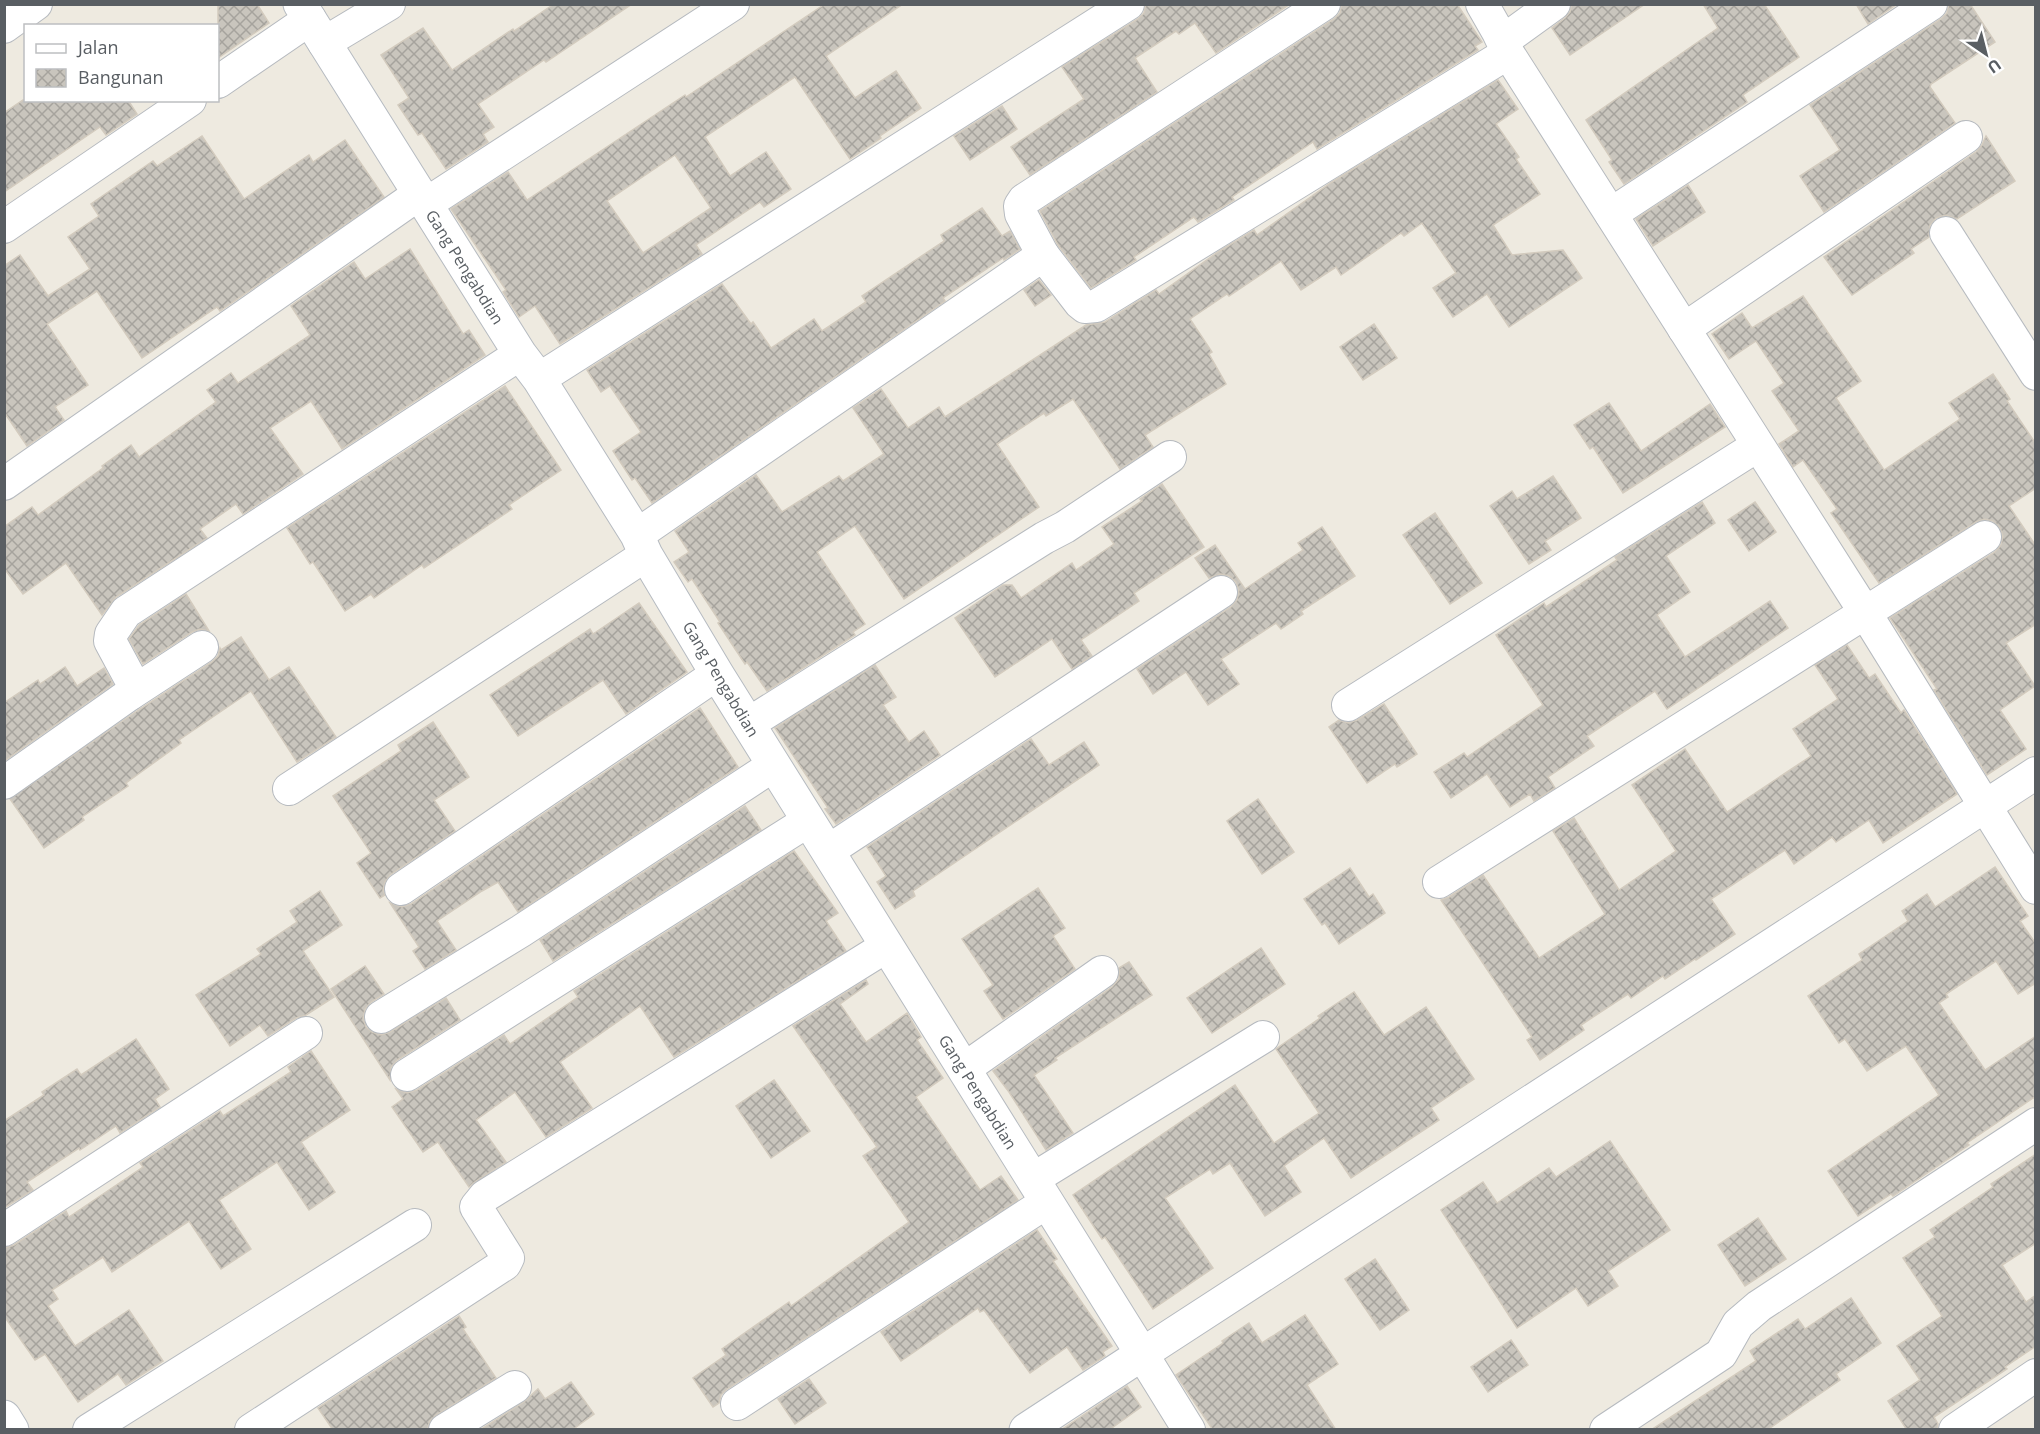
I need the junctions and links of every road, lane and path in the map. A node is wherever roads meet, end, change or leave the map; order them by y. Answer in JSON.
{"nodes":[{"id":1,"x":36,"y":4,"type":"edge"},
{"id":2,"x":389,"y":4,"type":"edge"},
{"id":3,"x":734,"y":4,"type":"edge"},
{"id":4,"x":1128,"y":4,"type":"edge"},
{"id":5,"x":1324,"y":4,"type":"edge"},
{"id":6,"x":1482,"y":4,"type":"edge"},
{"id":7,"x":1554,"y":4,"type":"edge"},
{"id":8,"x":1931,"y":4,"type":"edge"},
{"id":9,"x":311,"y":22,"type":"edge"},
{"id":10,"x":4,"y":27,"type":"edge"},
{"id":11,"x":1506,"y":47,"type":"junction"},
{"id":12,"x":219,"y":81,"type":"edge"},
{"id":13,"x":187,"y":102,"type":"edge"},
{"id":14,"x":1966,"y":137,"type":"dead end"},
{"id":15,"x":422,"y":199,"type":"junction"},
{"id":16,"x":1611,"y":214,"type":"junction"},
{"id":17,"x":4,"y":227,"type":"edge"},
{"id":18,"x":1946,"y":233,"type":"dead end"},
{"id":19,"x":1043,"y":255,"type":"junction"},
{"id":20,"x":1684,"y":329,"type":"junction"},
{"id":21,"x":529,"y":367,"type":"junction"},
{"id":22,"x":2036,"y":374,"type":"edge"},
{"id":23,"x":1757,"y":446,"type":"junction"},
{"id":24,"x":1170,"y":457,"type":"dead end"},
{"id":25,"x":4,"y":484,"type":"edge"},
{"id":26,"x":1986,"y":537,"type":"dead end"},
{"id":27,"x":641,"y":545,"type":"junction"},
{"id":28,"x":1221,"y":592,"type":"dead end"},
{"id":29,"x":1866,"y":614,"type":"junction"},
{"id":30,"x":202,"y":647,"type":"dead end"},
{"id":31,"x":717,"y":674,"type":"junction"},
{"id":32,"x":130,"y":694,"type":"junction"},
{"id":33,"x":1348,"y":705,"type":"dead end"},
{"id":34,"x":748,"y":724,"type":"junction"},
{"id":35,"x":774,"y":765,"type":"junction"},
{"id":36,"x":2036,"y":773,"type":"edge"},
{"id":37,"x":4,"y":783,"type":"edge"},
{"id":38,"x":289,"y":789,"type":"dead end"},
{"id":39,"x":1984,"y":806,"type":"junction"},
{"id":40,"x":808,"y":821,"type":"junction"},
{"id":41,"x":828,"y":851,"type":"junction"},
{"id":42,"x":1440,"y":882,"type":"dead end"},
{"id":43,"x":2036,"y":888,"type":"edge"},
{"id":44,"x":400,"y":889,"type":"dead end"},
{"id":45,"x":887,"y":946,"type":"junction"},
{"id":46,"x":1102,"y":972,"type":"dead end"},
{"id":47,"x":381,"y":1017,"type":"dead end"},
{"id":48,"x":306,"y":1033,"type":"dead end"},
{"id":49,"x":1263,"y":1037,"type":"dead end"},
{"id":50,"x":964,"y":1069,"type":"junction"},
{"id":51,"x":407,"y":1075,"type":"dead end"},
{"id":52,"x":2036,"y":1124,"type":"edge"},
{"id":53,"x":1040,"y":1191,"type":"junction"},
{"id":54,"x":416,"y":1225,"type":"dead end"},
{"id":55,"x":4,"y":1230,"type":"edge"},
{"id":56,"x":1142,"y":1354,"type":"junction"},
{"id":57,"x":2036,"y":1376,"type":"edge"},
{"id":58,"x":515,"y":1387,"type":"dead end"},
{"id":59,"x":737,"y":1404,"type":"dead end"},
{"id":60,"x":4,"y":1418,"type":"edge"},
{"id":61,"x":12,"y":1430,"type":"edge"},
{"id":62,"x":89,"y":1430,"type":"edge"},
{"id":63,"x":251,"y":1430,"type":"edge"},
{"id":64,"x":445,"y":1430,"type":"edge"},
{"id":65,"x":1026,"y":1430,"type":"edge"},
{"id":66,"x":1189,"y":1430,"type":"edge"},
{"id":67,"x":1606,"y":1430,"type":"edge"},
{"id":68,"x":1954,"y":1430,"type":"edge"}],
"edges":[{"from":1,"to":10,"type":"street"},
{"from":2,"to":9,"type":"street"},
{"from":3,"to":15,"type":"street"},
{"from":4,"to":21,"type":"street"},
{"from":5,"to":19,"type":"street"},
{"from":6,"to":11,"type":"street"},
{"from":7,"to":11,"type":"street"},
{"from":8,"to":16,"type":"street"},
{"from":9,"to":12,"type":"street"},
{"from":9,"to":15,"type":"street","name":"Gang Pengabdian"},
{"from":11,"to":16,"type":"street"},
{"from":11,"to":19,"type":"street"},
{"from":13,"to":17,"type":"street"},
{"from":14,"to":20,"type":"street"},
{"from":15,"to":21,"type":"street","name":"Gang Pengabdian"},
{"from":15,"to":25,"type":"street"},
{"from":16,"to":20,"type":"street"},
{"from":18,"to":22,"type":"street"},
{"from":19,"to":27,"type":"street"},
{"from":20,"to":23,"type":"street"},
{"from":21,"to":27,"type":"street","name":"Gang Pengabdian"},
{"from":21,"to":32,"type":"street"},
{"from":23,"to":29,"type":"street"},
{"from":23,"to":33,"type":"street"},
{"from":24,"to":34,"type":"street"},
{"from":26,"to":29,"type":"street"},
{"from":27,"to":31,"type":"street","name":"Gang Pengabdian"},
{"from":27,"to":38,"type":"street"},
{"from":28,"to":41,"type":"street"},
{"from":29,"to":39,"type":"street"},
{"from":29,"to":42,"type":"street"},
{"from":30,"to":32,"type":"street"},
{"from":31,"to":34,"type":"street","name":"Gang Pengabdian"},
{"from":31,"to":44,"type":"street"},
{"from":32,"to":37,"type":"street"},
{"from":34,"to":35,"type":"street","name":"Gang Pengabdian"},
{"from":35,"to":40,"type":"street","name":"Gang Pengabdian"},
{"from":35,"to":47,"type":"street"},
{"from":36,"to":39,"type":"street"},
{"from":39,"to":43,"type":"street"},
{"from":39,"to":56,"type":"street"},
{"from":40,"to":41,"type":"street","name":"Gang Pengabdian"},
{"from":40,"to":51,"type":"street"},
{"from":41,"to":45,"type":"street","name":"Gang Pengabdian"},
{"from":45,"to":50,"type":"street","name":"Gang Pengabdian"},
{"from":45,"to":63,"type":"street"},
{"from":46,"to":50,"type":"street"},
{"from":48,"to":55,"type":"street"},
{"from":49,"to":53,"type":"street"},
{"from":50,"to":53,"type":"street","name":"Gang Pengabdian"},
{"from":52,"to":67,"type":"street"},
{"from":53,"to":56,"type":"street","name":"Gang Pengabdian"},
{"from":53,"to":59,"type":"street"},
{"from":54,"to":62,"type":"street"},
{"from":56,"to":65,"type":"street"},
{"from":56,"to":66,"type":"street"},
{"from":57,"to":68,"type":"street"},
{"from":58,"to":64,"type":"street"},
{"from":60,"to":61,"type":"street"}]}
